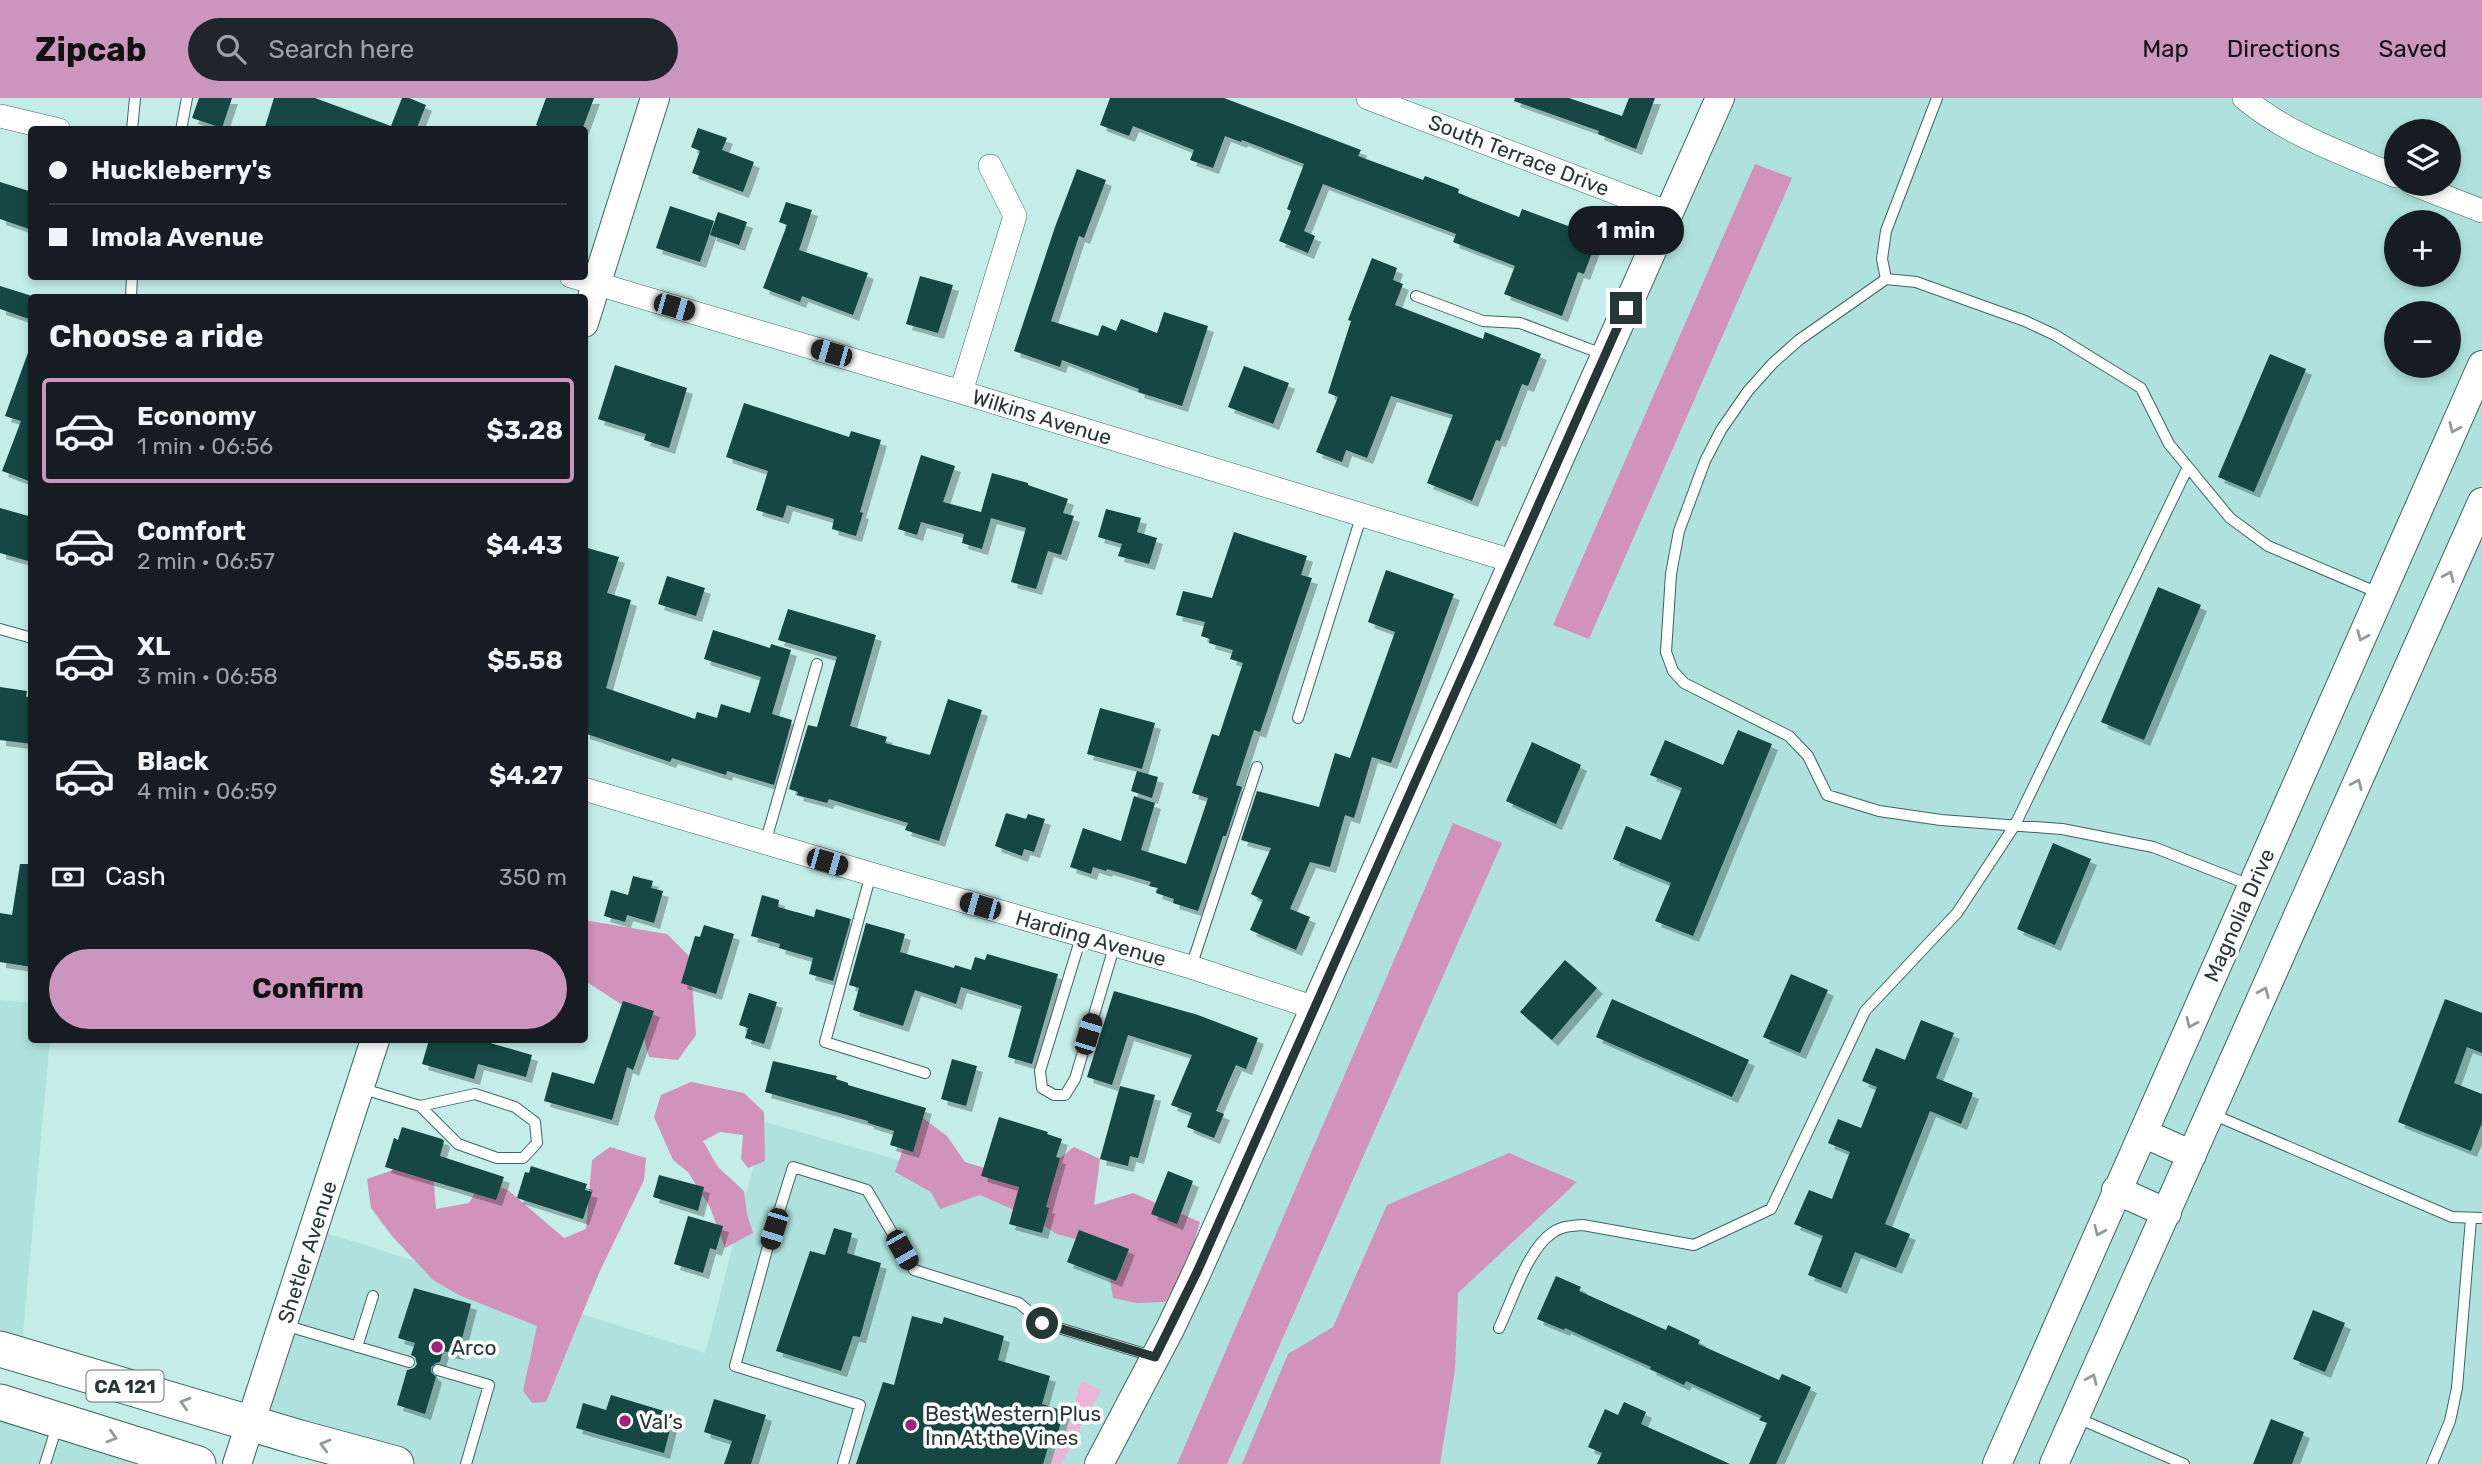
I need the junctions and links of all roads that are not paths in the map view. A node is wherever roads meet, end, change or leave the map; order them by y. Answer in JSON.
{"nodes":[{"id":1,"x":135,"y":98,"type":"edge"},
{"id":2,"x":187,"y":98,"type":"edge"},
{"id":3,"x":655,"y":98,"type":"edge"},
{"id":4,"x":1368,"y":98,"type":"edge"},
{"id":5,"x":1720,"y":98,"type":"edge"},
{"id":6,"x":1937,"y":98,"type":"edge"},
{"id":7,"x":2244,"y":98,"type":"edge"},
{"id":8,"x":0,"y":116,"type":"edge"},
{"id":9,"x":42,"y":126,"type":"edge"},
{"id":10,"x":132,"y":126,"type":"edge"},
{"id":11,"x":182,"y":126,"type":"edge"},
{"id":12,"x":990,"y":166,"type":"dead end"},
{"id":13,"x":2384,"y":171,"type":"edge"},
{"id":14,"x":2444,"y":196,"type":"edge"},
{"id":15,"x":2482,"y":211,"type":"edge"},
{"id":16,"x":1669,"y":213,"type":"junction"},
{"id":17,"x":588,"y":267,"type":"edge"},
{"id":18,"x":1886,"y":279,"type":"junction"},
{"id":19,"x":583,"y":280,"type":"edge"},
{"id":20,"x":1416,"y":296,"type":"dead end"},
{"id":21,"x":1605,"y":355,"type":"junction"},
{"id":22,"x":2482,"y":365,"type":"edge"},
{"id":23,"x":961,"y":392,"type":"junction"},
{"id":24,"x":2188,"y":467,"type":"junction"},
{"id":25,"x":2482,"y":502,"type":"edge"},
{"id":26,"x":1362,"y":514,"type":"junction"},
{"id":27,"x":1513,"y":561,"type":"junction"},
{"id":28,"x":2381,"y":594,"type":"junction"},
{"id":29,"x":0,"y":629,"type":"edge"},
{"id":30,"x":28,"y":637,"type":"edge"},
{"id":31,"x":817,"y":664,"type":"dead end"},
{"id":32,"x":1298,"y":718,"type":"dead end"},
{"id":33,"x":1257,"y":767,"type":"dead end"},
{"id":34,"x":588,"y":790,"type":"edge"},
{"id":35,"x":2015,"y":825,"type":"junction"},
{"id":36,"x":765,"y":843,"type":"junction"},
{"id":37,"x":871,"y":874,"type":"junction"},
{"id":38,"x":2252,"y":886,"type":"junction"},
{"id":39,"x":1082,"y":934,"type":"junction"},
{"id":40,"x":1115,"y":944,"type":"junction"},
{"id":41,"x":1191,"y":967,"type":"junction"},
{"id":42,"x":1315,"y":1007,"type":"junction"},
{"id":43,"x":374,"y":1043,"type":"edge"},
{"id":44,"x":925,"y":1073,"type":"dead end"},
{"id":45,"x":360,"y":1088,"type":"junction"},
{"id":46,"x":420,"y":1106,"type":"junction"},
{"id":47,"x":2211,"y":1113,"type":"junction"},
{"id":48,"x":2143,"y":1133,"type":"junction"},
{"id":49,"x":2192,"y":1155,"type":"junction"},
{"id":50,"x":2116,"y":1190,"type":"junction"},
{"id":51,"x":2167,"y":1213,"type":"junction"},
{"id":52,"x":2476,"y":1218,"type":"edge"},
{"id":53,"x":373,"y":1296,"type":"dead end"},
{"id":54,"x":283,"y":1325,"type":"junction"},
{"id":55,"x":1499,"y":1328,"type":"dead end"},
{"id":56,"x":356,"y":1346,"type":"junction"},
{"id":57,"x":0,"y":1349,"type":"edge"},
{"id":58,"x":1155,"y":1357,"type":"junction"},
{"id":59,"x":409,"y":1362,"type":"dead end"},
{"id":60,"x":438,"y":1370,"type":"dead end"},
{"id":61,"x":0,"y":1402,"type":"edge"},
{"id":62,"x":2075,"y":1417,"type":"junction"},
{"id":63,"x":58,"y":1420,"type":"junction"},
{"id":64,"x":251,"y":1423,"type":"junction"},
{"id":65,"x":46,"y":1464,"type":"edge"},
{"id":66,"x":198,"y":1464,"type":"edge"},
{"id":67,"x":237,"y":1464,"type":"edge"},
{"id":68,"x":396,"y":1464,"type":"edge"},
{"id":69,"x":466,"y":1464,"type":"edge"},
{"id":70,"x":843,"y":1464,"type":"edge"},
{"id":71,"x":1098,"y":1464,"type":"edge"},
{"id":72,"x":1997,"y":1464,"type":"edge"},
{"id":73,"x":2054,"y":1464,"type":"edge"},
{"id":74,"x":2184,"y":1464,"type":"edge"},
{"id":75,"x":2432,"y":1464,"type":"edge"}],
"edges":[{"from":1,"to":10,"type":"lane"},
{"from":2,"to":11,"type":"lane"},
{"from":3,"to":17,"type":"street"},
{"from":4,"to":16,"type":"street","name":"South Terrace Drive"},
{"from":5,"to":16,"type":"street"},
{"from":6,"to":18,"type":"lane"},
{"from":7,"to":13,"type":"street"},
{"from":8,"to":9,"type":"street"},
{"from":12,"to":23,"type":"street"},
{"from":14,"to":15,"type":"street"},
{"from":16,"to":21,"type":"street"},
{"from":18,"to":24,"type":"lane"},
{"from":18,"to":35,"type":"lane"},
{"from":19,"to":23,"type":"street","name":"Wilkins Avenue"},
{"from":20,"to":21,"type":"lane"},
{"from":21,"to":27,"type":"street"},
{"from":22,"to":28,"type":"street","name":"Magnolia Drive","one_way":true},
{"from":23,"to":26,"type":"street","name":"Wilkins Avenue"},
{"from":24,"to":28,"type":"lane"},
{"from":24,"to":35,"type":"lane"},
{"from":47,"to":25,"type":"street","one_way":true},
{"from":26,"to":27,"type":"street","name":"Wilkins Avenue"},
{"from":26,"to":32,"type":"lane"},
{"from":27,"to":42,"type":"street"},
{"from":28,"to":38,"type":"street","name":"Magnolia Drive","one_way":true},
{"from":29,"to":30,"type":"lane"},
{"from":31,"to":36,"type":"lane"},
{"from":33,"to":41,"type":"lane"},
{"from":34,"to":36,"type":"street","name":"Harding Avenue"},
{"from":35,"to":38,"type":"lane"},
{"from":35,"to":55,"type":"lane"},
{"from":36,"to":37,"type":"street","name":"Harding Avenue"},
{"from":37,"to":39,"type":"street","name":"Harding Avenue"},
{"from":37,"to":44,"type":"lane"},
{"from":38,"to":48,"type":"street","name":"Magnolia Drive","one_way":true},
{"from":39,"to":40,"type":"street","name":"Harding Avenue"},
{"from":39,"to":40,"type":"lane"},
{"from":40,"to":41,"type":"street","name":"Harding Avenue"},
{"from":41,"to":42,"type":"street","name":"Harding Avenue"},
{"from":42,"to":58,"type":"street"},
{"from":43,"to":45,"type":"street","name":"Shetler Avenue"},
{"from":45,"to":46,"type":"lane"},
{"from":45,"to":54,"type":"street","name":"Shetler Avenue"},
{"from":46,"to":46,"type":"lane"},
{"from":47,"to":49,"type":"street"},
{"from":47,"to":52,"type":"lane"},
{"from":48,"to":49,"type":"street"},
{"from":48,"to":50,"type":"street","name":"Magnolia Drive"},
{"from":49,"to":51,"type":"street"},
{"from":50,"to":51,"type":"street"},
{"from":50,"to":72,"type":"street","name":"Magnolia Drive","one_way":true},
{"from":62,"to":51,"type":"street","one_way":true},
{"from":52,"to":75,"type":"lane"},
{"from":53,"to":56,"type":"lane"},
{"from":54,"to":56,"type":"lane"},
{"from":54,"to":64,"type":"street","name":"Shetler Avenue"},
{"from":56,"to":59,"type":"lane"},
{"from":64,"to":57,"type":"main road","number":"CA 121","one_way":true},
{"from":58,"to":70,"type":"lane"},
{"from":58,"to":71,"type":"street"},
{"from":60,"to":69,"type":"lane"},
{"from":61,"to":63,"type":"main road","number":"CA 121"},
{"from":62,"to":73,"type":"street"},
{"from":62,"to":74,"type":"lane"},
{"from":63,"to":65,"type":"lane"},
{"from":63,"to":66,"type":"main road","number":"CA 121","one_way":true},
{"from":64,"to":67,"type":"street","name":"Shetler Avenue"},
{"from":68,"to":64,"type":"main road","number":"CA 121","one_way":true}]}
